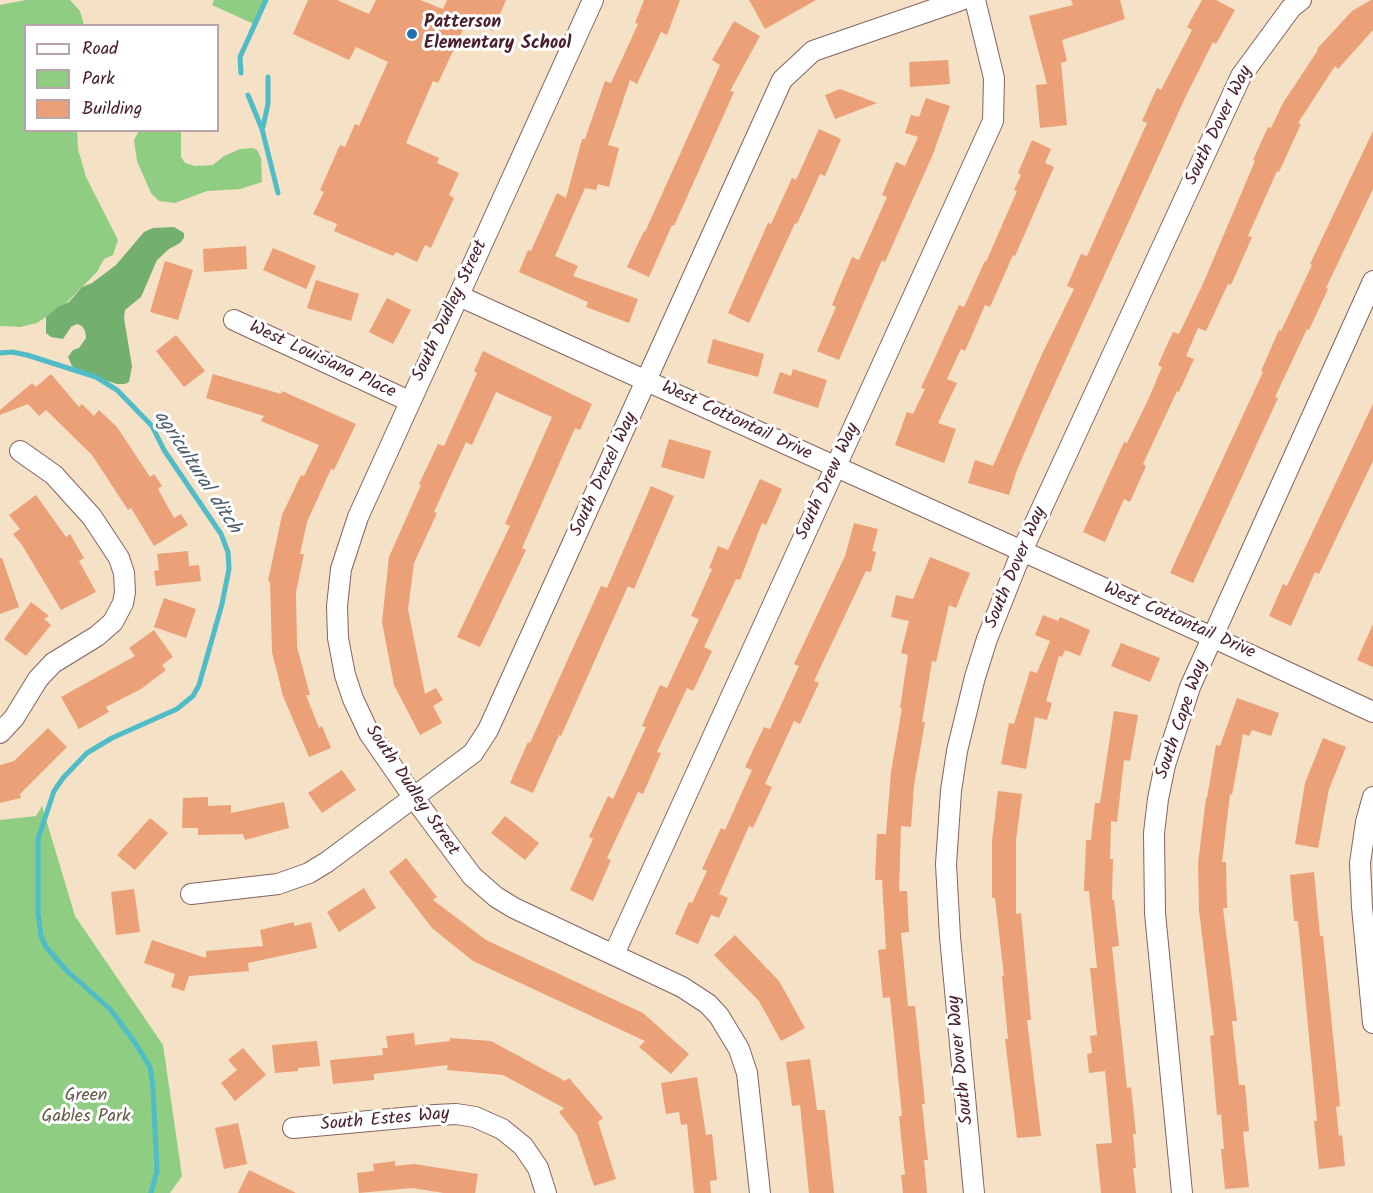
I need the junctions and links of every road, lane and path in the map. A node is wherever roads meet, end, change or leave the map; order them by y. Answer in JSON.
{"nodes":[{"id":1,"x":593,"y":0,"type":"edge"},
{"id":2,"x":961,"y":0,"type":"edge"},
{"id":3,"x":975,"y":0,"type":"edge"},
{"id":4,"x":1291,"y":3,"type":"edge"},
{"id":5,"x":1373,"y":281,"type":"edge"},
{"id":6,"x":459,"y":296,"type":"junction"},
{"id":7,"x":234,"y":320,"type":"dead end"},
{"id":8,"x":648,"y":381,"type":"junction"},
{"id":9,"x":410,"y":401,"type":"junction"},
{"id":10,"x":20,"y":451,"type":"dead end"},
{"id":11,"x":836,"y":468,"type":"junction"},
{"id":12,"x":1022,"y":551,"type":"junction"},
{"id":13,"x":1212,"y":637,"type":"junction"},
{"id":14,"x":1373,"y":712,"type":"edge"},
{"id":15,"x":0,"y":733,"type":"edge"},
{"id":16,"x":1373,"y":796,"type":"edge"},
{"id":17,"x":414,"y":798,"type":"junction"},
{"id":18,"x":191,"y":894,"type":"dead end"},
{"id":19,"x":614,"y":954,"type":"junction"},
{"id":20,"x":1373,"y":1023,"type":"edge"},
{"id":21,"x":293,"y":1128,"type":"dead end"},
{"id":22,"x":546,"y":1193,"type":"edge"},
{"id":23,"x":760,"y":1193,"type":"edge"},
{"id":24,"x":974,"y":1193,"type":"edge"},
{"id":25,"x":1182,"y":1193,"type":"edge"}],
"edges":[{"from":1,"to":6,"type":"street","name":"South Dudley Street"},
{"from":2,"to":8,"type":"street","name":"South Drexel Way"},
{"from":3,"to":11,"type":"street","name":"South Drew Way"},
{"from":4,"to":12,"type":"street","name":"South Dover Way"},
{"from":5,"to":13,"type":"street","name":"South Cape Way"},
{"from":6,"to":8,"type":"street","name":"West Cottontail Drive"},
{"from":6,"to":9,"type":"street","name":"South Dudley Street"},
{"from":7,"to":9,"type":"street","name":"West Louisiana Place"},
{"from":8,"to":11,"type":"street","name":"West Cottontail Drive"},
{"from":8,"to":17,"type":"street","name":"South Drexel Way"},
{"from":9,"to":17,"type":"street","name":"South Dudley Street"},
{"from":10,"to":15,"type":"street"},
{"from":11,"to":12,"type":"street","name":"West Cottontail Drive"},
{"from":11,"to":19,"type":"street","name":"South Drew Way"},
{"from":12,"to":13,"type":"street","name":"West Cottontail Drive"},
{"from":12,"to":24,"type":"street","name":"South Dover Way"},
{"from":13,"to":14,"type":"street","name":"West Cottontail Drive"},
{"from":13,"to":25,"type":"street","name":"South Cape Way"},
{"from":16,"to":20,"type":"street"},
{"from":17,"to":18,"type":"street","name":"South Drexel Way"},
{"from":17,"to":19,"type":"street","name":"South Dudley Street"},
{"from":19,"to":23,"type":"street","name":"South Dudley Street"},
{"from":21,"to":22,"type":"street","name":"South Estes Way"}]}
